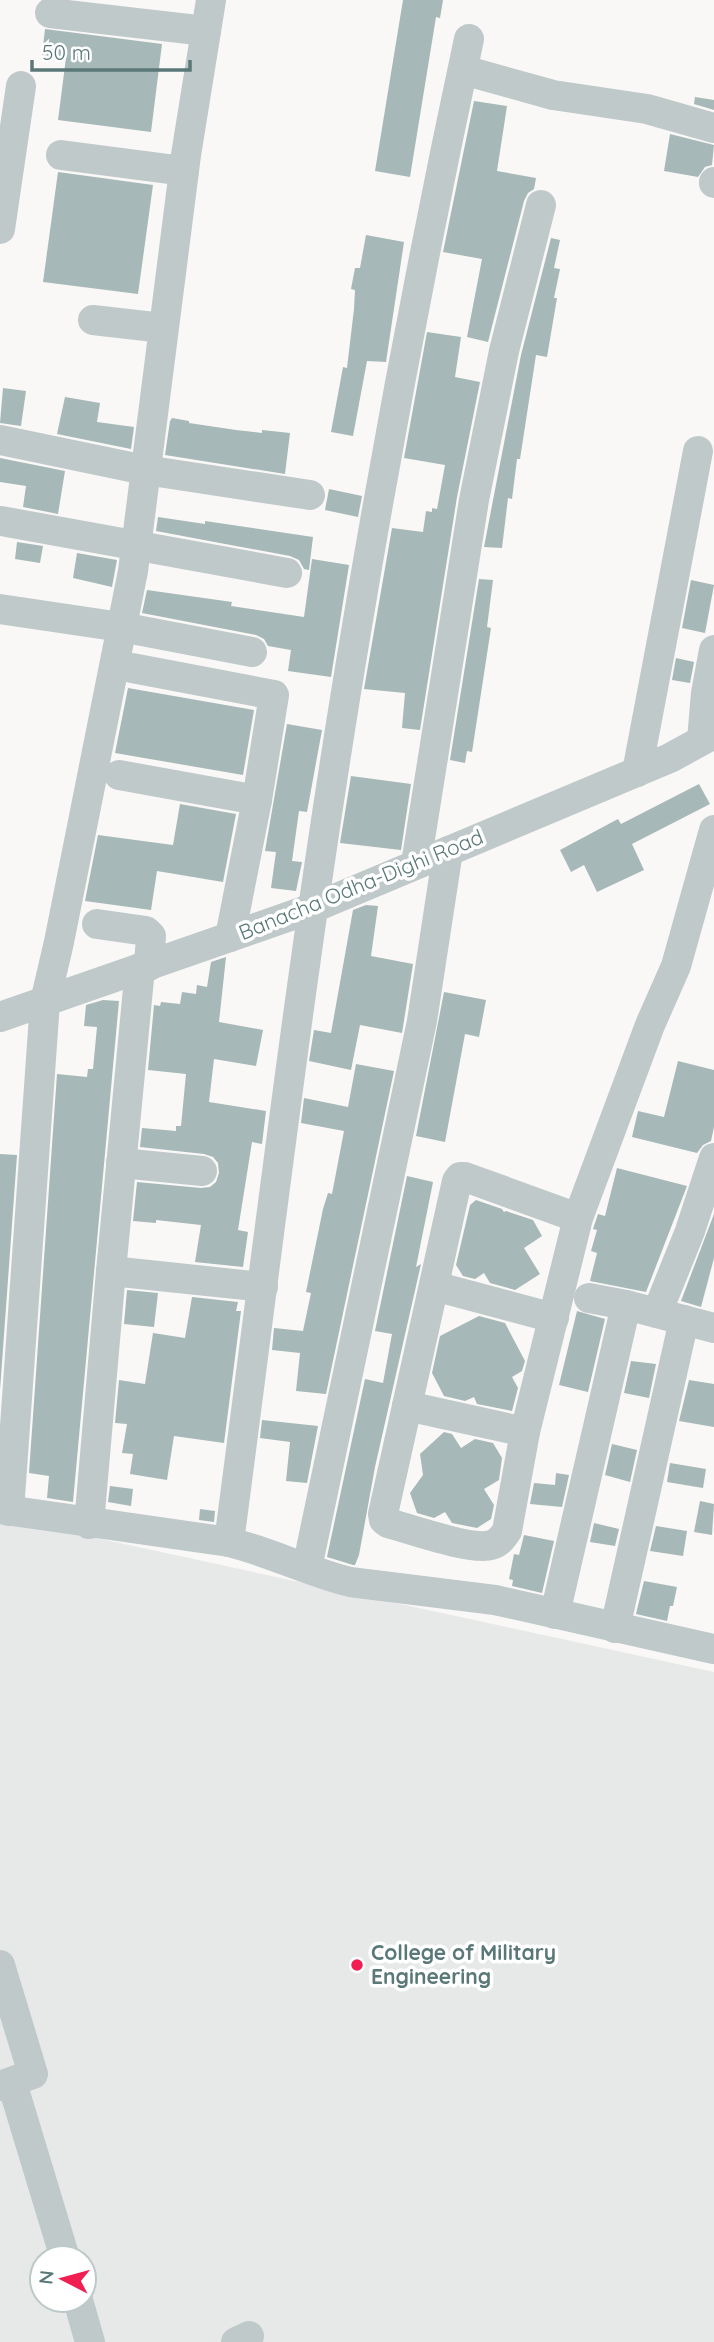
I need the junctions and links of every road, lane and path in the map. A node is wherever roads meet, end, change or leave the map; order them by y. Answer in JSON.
{"nodes":[{"id":1,"x":211,"y":0,"type":"edge"},
{"id":2,"x":50,"y":13,"type":"dead end"},
{"id":3,"x":206,"y":31,"type":"junction"},
{"id":4,"x":469,"y":39,"type":"dead end"},
{"id":5,"x":463,"y":70,"type":"junction"},
{"id":6,"x":21,"y":86,"type":"dead end"},
{"id":7,"x":714,"y":128,"type":"edge"},
{"id":8,"x":63,"y":149,"type":"dead end"},
{"id":9,"x":185,"y":163,"type":"junction"},
{"id":10,"x":541,"y":205,"type":"dead end"},
{"id":11,"x":0,"y":229,"type":"edge"},
{"id":12,"x":93,"y":320,"type":"dead end"},
{"id":13,"x":163,"y":328,"type":"junction"},
{"id":14,"x":0,"y":440,"type":"edge"},
{"id":15,"x":698,"y":451,"type":"dead end"},
{"id":16,"x":145,"y":470,"type":"junction"},
{"id":17,"x":310,"y":495,"type":"dead end"},
{"id":18,"x":1,"y":522,"type":"edge"},
{"id":19,"x":136,"y":546,"type":"junction"},
{"id":20,"x":287,"y":573,"type":"dead end"},
{"id":21,"x":0,"y":609,"type":"edge"},
{"id":22,"x":121,"y":627,"type":"junction"},
{"id":23,"x":714,"y":650,"type":"edge"},
{"id":24,"x":252,"y":652,"type":"dead end"},
{"id":25,"x":132,"y":668,"type":"dead end"},
{"id":26,"x":708,"y":737,"type":"edge"},
{"id":27,"x":637,"y":772,"type":"junction"},
{"id":28,"x":119,"y":775,"type":"dead end"},
{"id":29,"x":257,"y":800,"type":"junction"},
{"id":30,"x":714,"y":830,"type":"edge"},
{"id":31,"x":448,"y":851,"type":"junction"},
{"id":32,"x":416,"y":864,"type":"junction"},
{"id":33,"x":313,"y":908,"type":"junction"},
{"id":34,"x":97,"y":924,"type":"dead end"},
{"id":35,"x":230,"y":937,"type":"junction"},
{"id":36,"x":145,"y":967,"type":"junction"},
{"id":37,"x":45,"y":1002,"type":"junction"},
{"id":38,"x":0,"y":1017,"type":"edge"},
{"id":39,"x":714,"y":1158,"type":"edge"},
{"id":40,"x":121,"y":1163,"type":"junction"},
{"id":41,"x":202,"y":1171,"type":"dead end"},
{"id":42,"x":578,"y":1217,"type":"junction"},
{"id":43,"x":111,"y":1271,"type":"junction"},
{"id":44,"x":434,"y":1286,"type":"junction"},
{"id":45,"x":263,"y":1287,"type":"junction"},
{"id":46,"x":589,"y":1298,"type":"dead end"},
{"id":47,"x":626,"y":1305,"type":"junction"},
{"id":48,"x":671,"y":1317,"type":"junction"},
{"id":49,"x":554,"y":1318,"type":"junction"},
{"id":50,"x":714,"y":1328,"type":"edge"},
{"id":51,"x":407,"y":1406,"type":"junction"},
{"id":52,"x":525,"y":1432,"type":"junction"},
{"id":53,"x":4,"y":1510,"type":"edge"},
{"id":54,"x":89,"y":1524,"type":"junction"},
{"id":55,"x":229,"y":1542,"type":"junction"},
{"id":56,"x":307,"y":1568,"type":"junction"},
{"id":57,"x":555,"y":1615,"type":"junction"},
{"id":58,"x":615,"y":1629,"type":"junction"},
{"id":59,"x":714,"y":1650,"type":"edge"},
{"id":60,"x":0,"y":1965,"type":"edge"},
{"id":61,"x":6,"y":2084,"type":"edge"},
{"id":62,"x":60,"y":2244,"type":"edge"},
{"id":63,"x":82,"y":2314,"type":"edge"},
{"id":64,"x":90,"y":2342,"type":"edge"}],
"edges":[{"from":1,"to":3,"type":"street"},
{"from":2,"to":3,"type":"street"},
{"from":3,"to":9,"type":"street"},
{"from":4,"to":5,"type":"street"},
{"from":5,"to":7,"type":"street"},
{"from":5,"to":33,"type":"street"},
{"from":6,"to":11,"type":"street"},
{"from":8,"to":9,"type":"street"},
{"from":9,"to":13,"type":"street"},
{"from":10,"to":32,"type":"street"},
{"from":12,"to":13,"type":"street"},
{"from":13,"to":16,"type":"street"},
{"from":14,"to":16,"type":"street"},
{"from":15,"to":27,"type":"street"},
{"from":16,"to":17,"type":"street"},
{"from":16,"to":19,"type":"street"},
{"from":18,"to":19,"type":"street"},
{"from":19,"to":20,"type":"street"},
{"from":19,"to":22,"type":"street"},
{"from":21,"to":22,"type":"street"},
{"from":22,"to":24,"type":"street"},
{"from":22,"to":37,"type":"street"},
{"from":23,"to":26,"type":"street"},
{"from":25,"to":29,"type":"street"},
{"from":26,"to":27,"type":"street","name":"Banacha Odha-Dighi Road"},
{"from":27,"to":31,"type":"street","name":"Banacha Odha-Dighi Road"},
{"from":28,"to":29,"type":"street"},
{"from":29,"to":35,"type":"street"},
{"from":30,"to":42,"type":"street"},
{"from":31,"to":32,"type":"street","name":"Banacha Odha-Dighi Road"},
{"from":31,"to":56,"type":"street"},
{"from":32,"to":33,"type":"street","name":"Banacha Odha-Dighi Road"},
{"from":33,"to":35,"type":"street","name":"Banacha Odha-Dighi Road"},
{"from":33,"to":45,"type":"street"},
{"from":34,"to":36,"type":"street"},
{"from":35,"to":36,"type":"street","name":"Banacha Odha-Dighi Road"},
{"from":36,"to":37,"type":"street","name":"Banacha Odha-Dighi Road"},
{"from":36,"to":40,"type":"street"},
{"from":37,"to":38,"type":"street","name":"Banacha Odha-Dighi Road"},
{"from":37,"to":53,"type":"street"},
{"from":39,"to":48,"type":"street"},
{"from":40,"to":41,"type":"street"},
{"from":40,"to":43,"type":"street"},
{"from":42,"to":44,"type":"street"},
{"from":42,"to":49,"type":"street"},
{"from":43,"to":45,"type":"street"},
{"from":43,"to":54,"type":"street"},
{"from":44,"to":49,"type":"street"},
{"from":44,"to":51,"type":"street"},
{"from":45,"to":55,"type":"street"},
{"from":46,"to":47,"type":"street"},
{"from":47,"to":48,"type":"street"},
{"from":47,"to":57,"type":"street"},
{"from":48,"to":50,"type":"street"},
{"from":48,"to":58,"type":"street"},
{"from":49,"to":52,"type":"street"},
{"from":51,"to":52,"type":"street"},
{"from":51,"to":52,"type":"street"},
{"from":53,"to":54,"type":"street"},
{"from":54,"to":55,"type":"street"},
{"from":55,"to":56,"type":"street"},
{"from":56,"to":57,"type":"street"},
{"from":57,"to":58,"type":"street"},
{"from":58,"to":59,"type":"street"},
{"from":60,"to":61,"type":"street"},
{"from":61,"to":62,"type":"street"},
{"from":63,"to":64,"type":"street"}]}
